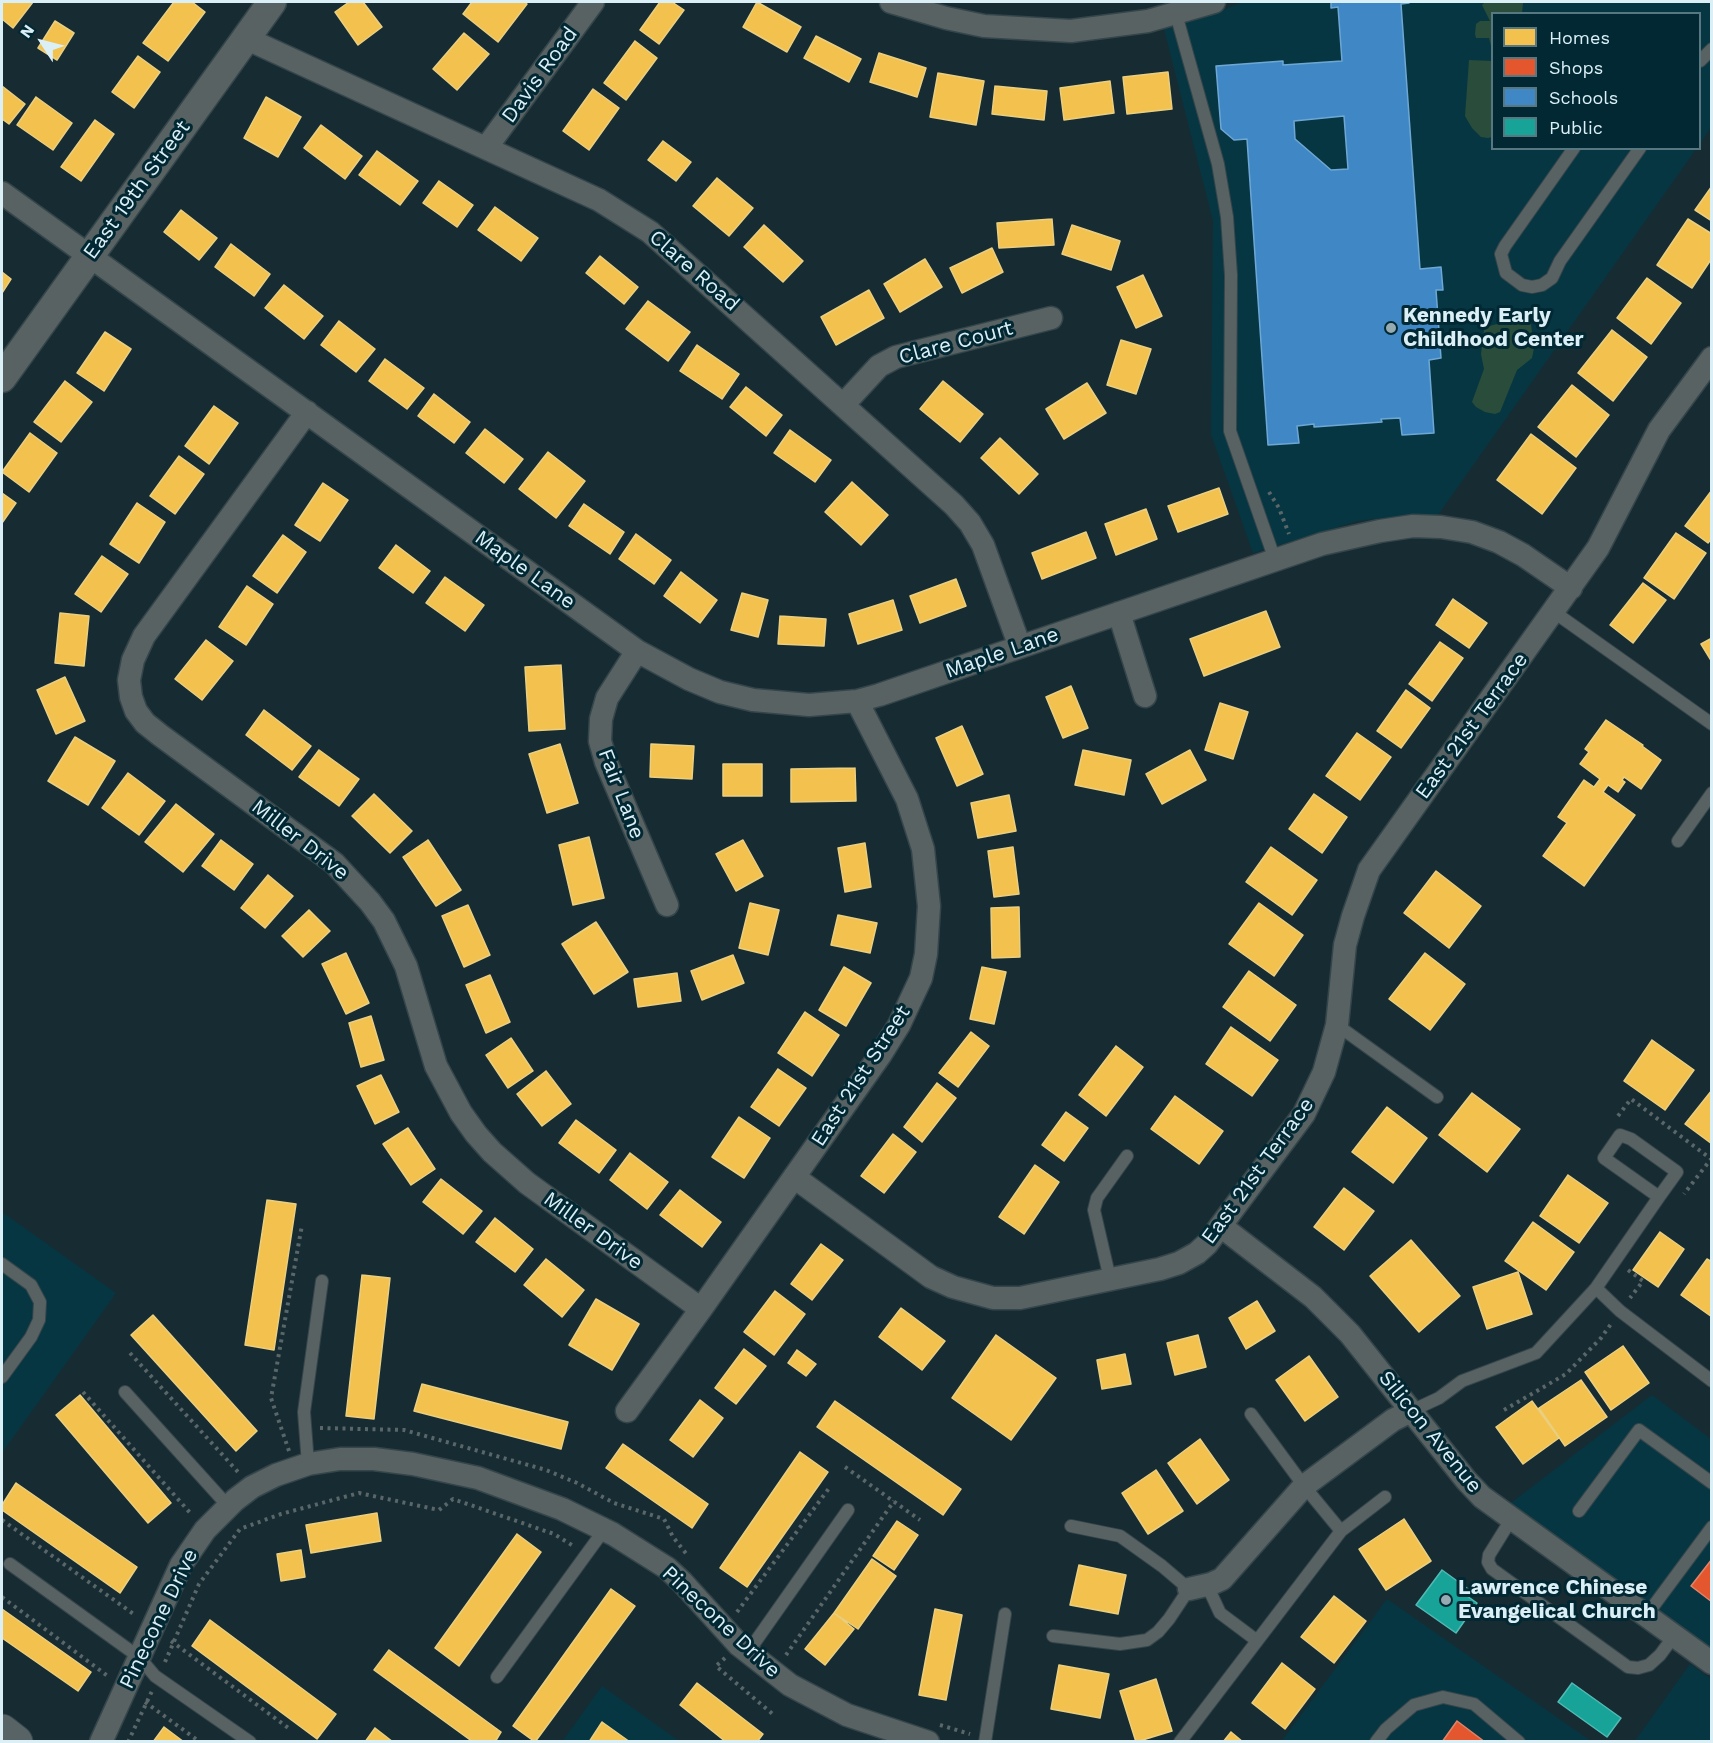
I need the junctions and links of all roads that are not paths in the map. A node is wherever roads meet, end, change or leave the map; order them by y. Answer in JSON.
{"nodes":[{"id":1,"x":272,"y":2,"type":"edge"},
{"id":2,"x":593,"y":2,"type":"edge"},
{"id":3,"x":891,"y":2,"type":"edge"},
{"id":4,"x":1214,"y":2,"type":"edge"},
{"id":5,"x":1176,"y":14,"type":"junction"},
{"id":6,"x":246,"y":38,"type":"junction"},
{"id":7,"x":1712,"y":49,"type":"edge"},
{"id":8,"x":1701,"y":60,"type":"edge"},
{"id":9,"x":486,"y":148,"type":"junction"},
{"id":10,"x":1573,"y":150,"type":"edge"},
{"id":11,"x":1639,"y":150,"type":"edge"},
{"id":12,"x":2,"y":193,"type":"edge"},
{"id":13,"x":89,"y":256,"type":"junction"},
{"id":14,"x":1051,"y":318,"type":"dead end"},
{"id":15,"x":1712,"y":358,"type":"edge"},
{"id":16,"x":2,"y":378,"type":"edge"},
{"id":17,"x":843,"y":405,"type":"junction"},
{"id":18,"x":307,"y":412,"type":"junction"},
{"id":19,"x":1275,"y":560,"type":"junction"},
{"id":20,"x":1570,"y":588,"type":"junction"},
{"id":21,"x":1554,"y":612,"type":"junction"},
{"id":22,"x":1119,"y":613,"type":"junction"},
{"id":23,"x":1020,"y":647,"type":"junction"},
{"id":24,"x":637,"y":651,"type":"junction"},
{"id":25,"x":1145,"y":696,"type":"dead end"},
{"id":26,"x":857,"y":701,"type":"junction"},
{"id":27,"x":1712,"y":724,"type":"edge"},
{"id":28,"x":1712,"y":793,"type":"edge"},
{"id":29,"x":1678,"y":841,"type":"dead end"},
{"id":30,"x":667,"y":905,"type":"dead end"},
{"id":31,"x":1337,"y":1025,"type":"junction"},
{"id":32,"x":1437,"y":1097,"type":"dead end"},
{"id":33,"x":1128,"y":1156,"type":"dead end"},
{"id":34,"x":794,"y":1177,"type":"junction"},
{"id":35,"x":1659,"y":1197,"type":"junction"},
{"id":36,"x":1222,"y":1227,"type":"junction"},
{"id":37,"x":2,"y":1264,"type":"edge"},
{"id":38,"x":1110,"y":1279,"type":"junction"},
{"id":39,"x":322,"y":1281,"type":"dead end"},
{"id":40,"x":1596,"y":1288,"type":"junction"},
{"id":41,"x":701,"y":1309,"type":"junction"},
{"id":42,"x":2,"y":1377,"type":"edge"},
{"id":43,"x":1712,"y":1381,"type":"edge"},
{"id":44,"x":125,"y":1392,"type":"dead end"},
{"id":45,"x":627,"y":1410,"type":"dead end"},
{"id":46,"x":1411,"y":1411,"type":"junction"},
{"id":47,"x":1251,"y":1414,"type":"dead end"},
{"id":48,"x":301,"y":1467,"type":"junction"},
{"id":49,"x":1712,"y":1484,"type":"edge"},
{"id":50,"x":1304,"y":1486,"type":"junction"},
{"id":51,"x":1385,"y":1497,"type":"dead end"},
{"id":52,"x":228,"y":1506,"type":"junction"},
{"id":53,"x":848,"y":1510,"type":"dead end"},
{"id":54,"x":1579,"y":1511,"type":"dead end"},
{"id":55,"x":1512,"y":1518,"type":"junction"},
{"id":56,"x":1071,"y":1526,"type":"dead end"},
{"id":57,"x":1712,"y":1527,"type":"edge"},
{"id":58,"x":604,"y":1530,"type":"junction"},
{"id":59,"x":1341,"y":1531,"type":"junction"},
{"id":60,"x":10,"y":1564,"type":"dead end"},
{"id":61,"x":1198,"y":1587,"type":"junction"},
{"id":62,"x":1005,"y":1614,"type":"dead end"},
{"id":63,"x":1646,"y":1616,"type":"junction"},
{"id":64,"x":1053,"y":1636,"type":"dead end"},
{"id":65,"x":1674,"y":1636,"type":"junction"},
{"id":66,"x":1256,"y":1640,"type":"junction"},
{"id":67,"x":748,"y":1652,"type":"junction"},
{"id":68,"x":140,"y":1657,"type":"junction"},
{"id":69,"x":1712,"y":1663,"type":"edge"},
{"id":70,"x":497,"y":1677,"type":"dead end"},
{"id":71,"x":2,"y":1731,"type":"edge"},
{"id":72,"x":16,"y":1742,"type":"edge"},
{"id":73,"x":101,"y":1742,"type":"edge"},
{"id":74,"x":250,"y":1742,"type":"edge"},
{"id":75,"x":928,"y":1742,"type":"edge"},
{"id":76,"x":985,"y":1742,"type":"edge"},
{"id":77,"x":1180,"y":1742,"type":"edge"},
{"id":78,"x":1376,"y":1742,"type":"edge"},
{"id":79,"x":1519,"y":1742,"type":"edge"}],
"edges":[{"from":1,"to":6,"type":"street","name":"East 19th Street"},
{"from":2,"to":9,"type":"street","name":"Davis Road"},
{"from":3,"to":5,"type":"street"},
{"from":4,"to":5,"type":"street"},
{"from":5,"to":19,"type":"lane"},
{"from":6,"to":9,"type":"street","name":"Clare Road"},
{"from":6,"to":13,"type":"street","name":"East 19th Street"},
{"from":7,"to":8,"type":"lane"},
{"from":9,"to":17,"type":"street","name":"Clare Road"},
{"from":10,"to":11,"type":"lane"},
{"from":12,"to":13,"type":"street","name":"Maple Lane"},
{"from":13,"to":16,"type":"street","name":"East 19th Street"},
{"from":13,"to":18,"type":"street","name":"Maple Lane"},
{"from":14,"to":17,"type":"street","name":"Clare Court"},
{"from":15,"to":20,"type":"street","name":"East 21st Terrace"},
{"from":17,"to":23,"type":"street","name":"Clare Road"},
{"from":18,"to":24,"type":"street","name":"Maple Lane"},
{"from":18,"to":41,"type":"street","name":"Miller Drive"},
{"from":19,"to":20,"type":"street","name":"Maple Lane"},
{"from":19,"to":22,"type":"street","name":"Maple Lane"},
{"from":20,"to":21,"type":"street","name":"East 21st Terrace"},
{"from":21,"to":27,"type":"lane"},
{"from":21,"to":31,"type":"street","name":"East 21st Terrace"},
{"from":22,"to":23,"type":"street","name":"Maple Lane"},
{"from":22,"to":25,"type":"street"},
{"from":23,"to":26,"type":"street","name":"Maple Lane"},
{"from":24,"to":26,"type":"street","name":"Maple Lane"},
{"from":24,"to":30,"type":"street","name":"Fair Lane"},
{"from":26,"to":34,"type":"street","name":"East 21st Street"},
{"from":28,"to":29,"type":"lane"},
{"from":31,"to":32,"type":"lane"},
{"from":31,"to":36,"type":"street","name":"East 21st Terrace"},
{"from":33,"to":38,"type":"lane"},
{"from":34,"to":38,"type":"street","name":"East 21st Terrace"},
{"from":34,"to":41,"type":"street","name":"East 21st Street"},
{"from":35,"to":35,"type":"lane"},
{"from":35,"to":40,"type":"lane"},
{"from":36,"to":38,"type":"street","name":"East 21st Terrace"},
{"from":36,"to":46,"type":"street","name":"Silicon Avenue"},
{"from":37,"to":42,"type":"lane"},
{"from":39,"to":48,"type":"lane"},
{"from":40,"to":43,"type":"lane"},
{"from":40,"to":46,"type":"lane"},
{"from":41,"to":45,"type":"street","name":"East 21st Street"},
{"from":44,"to":52,"type":"lane"},
{"from":46,"to":50,"type":"street"},
{"from":46,"to":55,"type":"street","name":"Silicon Avenue"},
{"from":47,"to":50,"type":"lane"},
{"from":48,"to":52,"type":"street","name":"Pinecone Drive"},
{"from":48,"to":58,"type":"street","name":"Pinecone Drive"},
{"from":49,"to":54,"type":"lane"},
{"from":50,"to":59,"type":"lane"},
{"from":50,"to":61,"type":"street"},
{"from":51,"to":59,"type":"lane"},
{"from":52,"to":68,"type":"street","name":"Pinecone Drive"},
{"from":53,"to":67,"type":"lane"},
{"from":55,"to":63,"type":"street","name":"Silicon Avenue"},
{"from":55,"to":65,"type":"lane"},
{"from":56,"to":61,"type":"lane"},
{"from":57,"to":63,"type":"lane"},
{"from":58,"to":67,"type":"street","name":"Pinecone Drive"},
{"from":58,"to":70,"type":"lane"},
{"from":59,"to":66,"type":"lane"},
{"from":60,"to":68,"type":"lane"},
{"from":61,"to":64,"type":"lane"},
{"from":61,"to":66,"type":"lane"},
{"from":62,"to":76,"type":"lane"},
{"from":63,"to":65,"type":"street","name":"Silicon Avenue"},
{"from":65,"to":69,"type":"street","name":"Silicon Avenue"},
{"from":66,"to":77,"type":"lane"},
{"from":67,"to":75,"type":"street","name":"Pinecone Drive"},
{"from":68,"to":73,"type":"street","name":"Pinecone Drive"},
{"from":68,"to":74,"type":"lane"},
{"from":71,"to":72,"type":"main road"},
{"from":78,"to":79,"type":"lane"}]}
